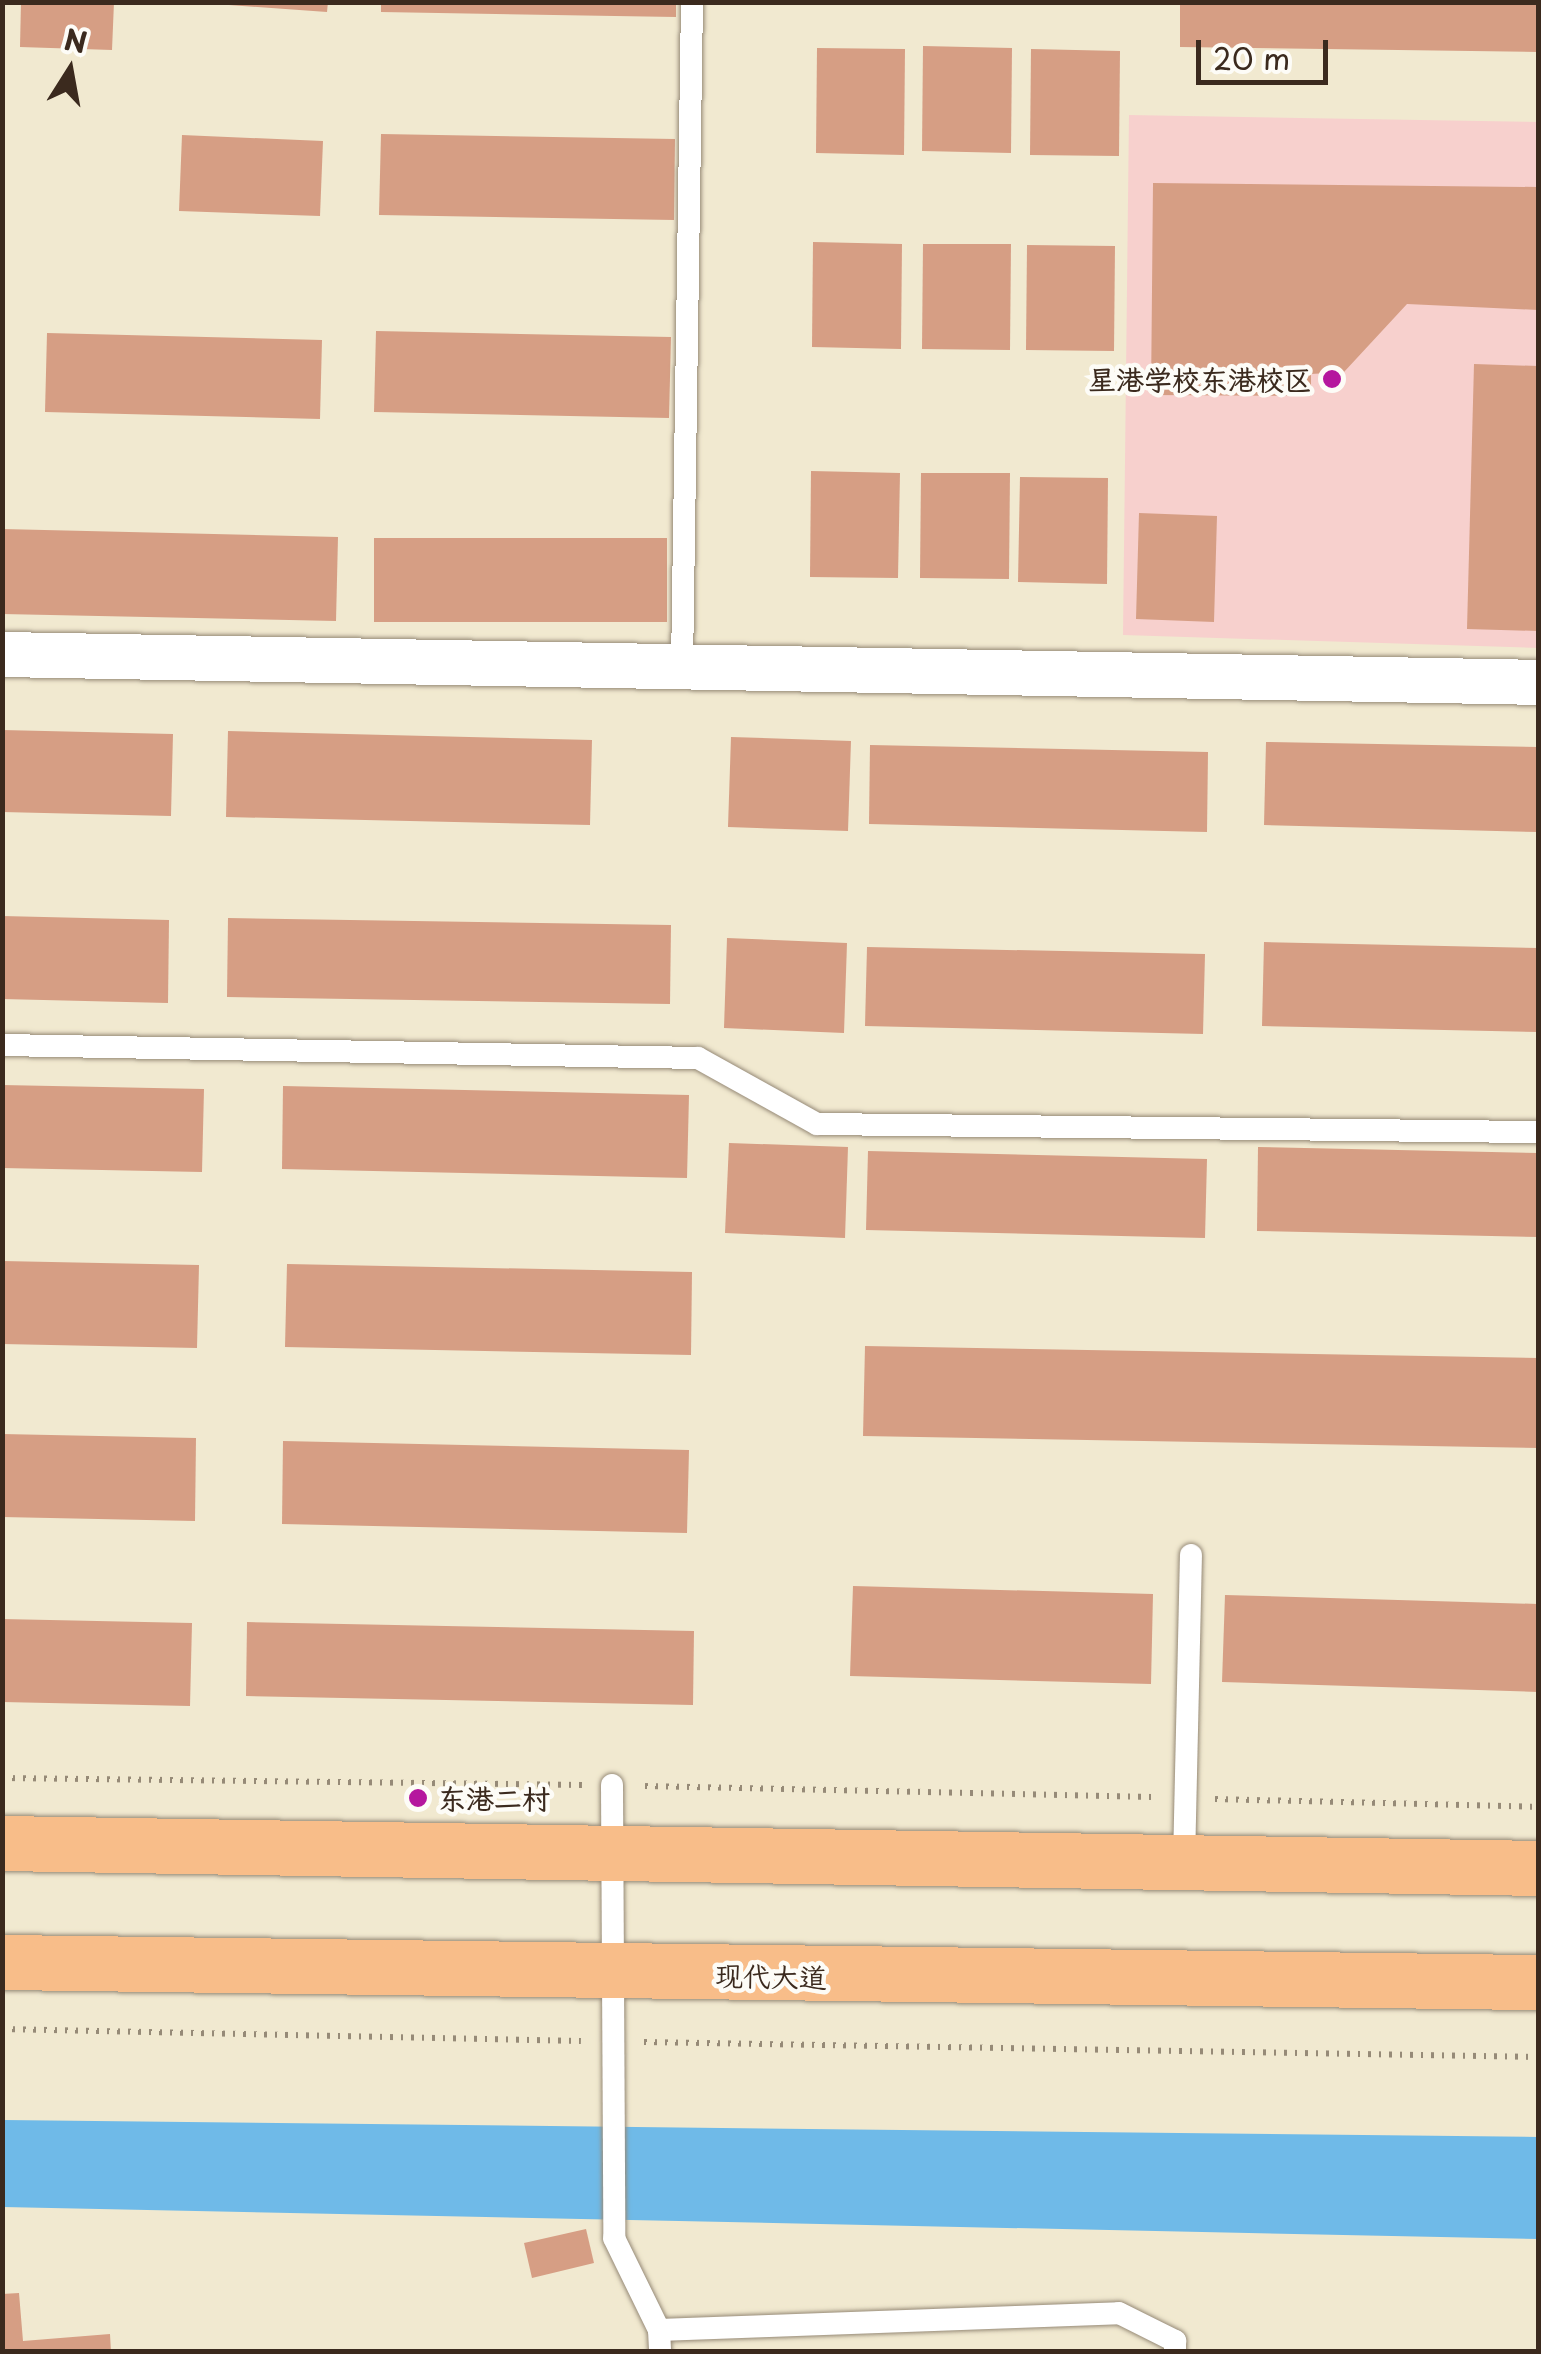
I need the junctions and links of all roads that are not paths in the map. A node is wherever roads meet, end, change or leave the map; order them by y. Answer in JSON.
{"nodes":[{"id":1,"x":692,"y":2,"type":"edge"},
{"id":2,"x":2,"y":654,"type":"edge"},
{"id":3,"x":682,"y":666,"type":"junction"},
{"id":4,"x":1538,"y":682,"type":"edge"},
{"id":5,"x":2,"y":1045,"type":"edge"},
{"id":6,"x":1538,"y":1132,"type":"edge"},
{"id":7,"x":1191,"y":1555,"type":"dead end"},
{"id":8,"x":612,"y":1786,"type":"road end"},
{"id":9,"x":2,"y":1843,"type":"edge"},
{"id":10,"x":608,"y":1855,"type":"junction"},
{"id":11,"x":1184,"y":1862,"type":"junction"},
{"id":12,"x":1538,"y":1868,"type":"edge"},
{"id":13,"x":2,"y":1962,"type":"edge"},
{"id":14,"x":608,"y":1974,"type":"junction"},
{"id":15,"x":1538,"y":1982,"type":"edge"},
{"id":16,"x":660,"y":2341,"type":"edge"},
{"id":17,"x":1175,"y":2352,"type":"edge"}],
"edges":[{"from":1,"to":3,"type":"lane"},
{"from":2,"to":3,"type":"street"},
{"from":3,"to":4,"type":"street"},
{"from":5,"to":6,"type":"lane"},
{"from":7,"to":11,"type":"lane"},
{"from":8,"to":10,"type":"lane"},
{"from":9,"to":10,"type":"main road"},
{"from":10,"to":11,"type":"main road"},
{"from":10,"to":14,"type":"lane"},
{"from":11,"to":12,"type":"main road"},
{"from":13,"to":14,"type":"main road","name":"现代大道"},
{"from":14,"to":15,"type":"main road","name":"现代大道"},
{"from":14,"to":16,"type":"lane"},
{"from":16,"to":17,"type":"lane"}]}
